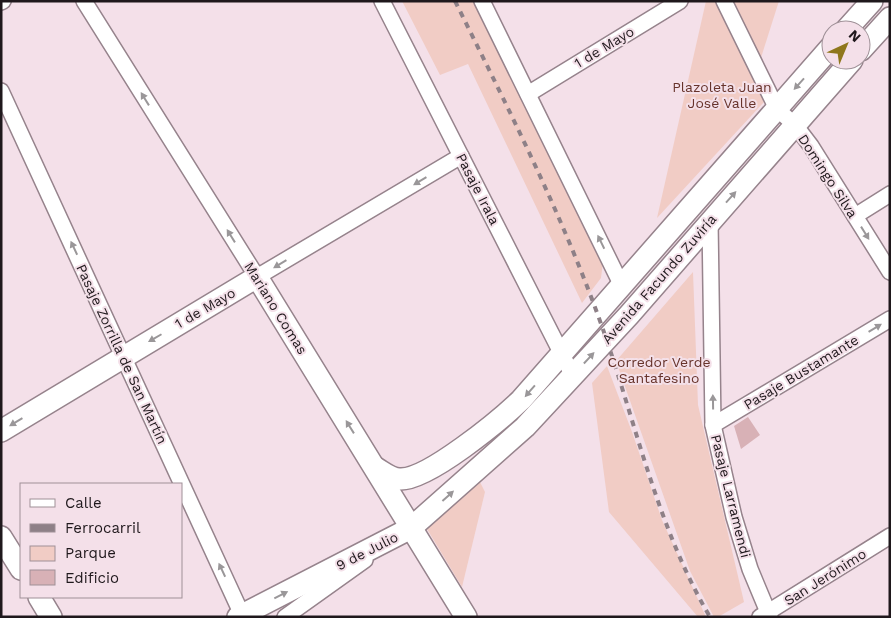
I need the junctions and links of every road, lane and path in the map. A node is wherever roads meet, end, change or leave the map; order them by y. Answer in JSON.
{"nodes":[{"id":1,"x":84,"y":1,"type":"edge"},
{"id":2,"x":382,"y":1,"type":"edge"},
{"id":3,"x":482,"y":1,"type":"edge"},
{"id":4,"x":680,"y":1,"type":"edge"},
{"id":5,"x":724,"y":1,"type":"edge"},
{"id":6,"x":872,"y":1,"type":"edge"},
{"id":7,"x":890,"y":18,"type":"edge"},
{"id":8,"x":855,"y":20,"type":"edge"},
{"id":9,"x":871,"y":39,"type":"edge"},
{"id":10,"x":821,"y":58,"type":"edge"},
{"id":11,"x":843,"y":70,"type":"edge"},
{"id":12,"x":1,"y":91,"type":"edge"},
{"id":13,"x":528,"y":94,"type":"junction"},
{"id":14,"x":777,"y":108,"type":"junction"},
{"id":15,"x":795,"y":125,"type":"junction"},
{"id":16,"x":461,"y":156,"type":"junction"},
{"id":17,"x":890,"y":194,"type":"edge"},
{"id":18,"x":855,"y":216,"type":"junction"},
{"id":19,"x":710,"y":221,"type":"junction"},
{"id":20,"x":890,"y":272,"type":"edge"},
{"id":21,"x":257,"y":277,"type":"junction"},
{"id":22,"x":622,"y":286,"type":"junction"},
{"id":23,"x":890,"y":319,"type":"edge"},
{"id":24,"x":562,"y":354,"type":"junction"},
{"id":25,"x":124,"y":356,"type":"junction"},
{"id":26,"x":573,"y":376,"type":"junction"},
{"id":27,"x":713,"y":425,"type":"junction"},
{"id":28,"x":1,"y":431,"type":"edge"},
{"id":29,"x":376,"y":468,"type":"junction"},
{"id":30,"x":181,"y":483,"type":"edge"},
{"id":31,"x":182,"y":485,"type":"edge"},
{"id":32,"x":411,"y":528,"type":"junction"},
{"id":33,"x":890,"y":536,"type":"edge"},
{"id":34,"x":1,"y":538,"type":"edge"},
{"id":35,"x":20,"y":567,"type":"edge"},
{"id":36,"x":39,"y":598,"type":"edge"},
{"id":37,"x":766,"y":615,"type":"edge"},
{"id":38,"x":241,"y":616,"type":"edge"},
{"id":39,"x":51,"y":617,"type":"edge"},
{"id":40,"x":285,"y":617,"type":"edge"},
{"id":41,"x":466,"y":617,"type":"edge"}],
"edges":[{"from":21,"to":1,"type":"street","name":"Mariano Comas","one_way":true},
{"from":2,"to":16,"type":"street","name":"Pasaje Irala"},
{"from":3,"to":13,"type":"street"},
{"from":4,"to":13,"type":"street","name":"1 de Mayo"},
{"from":5,"to":14,"type":"street","name":"Domingo Silva"},
{"from":6,"to":8,"type":"main road"},
{"from":7,"to":9,"type":"main road"},
{"from":10,"to":14,"type":"main road","name":"Avenida Facundo Zuviría","one_way":true},
{"from":11,"to":15,"type":"main road","name":"Avenida Facundo Zuviría"},
{"from":25,"to":12,"type":"street","name":"Pasaje Zorrilla de San Martín","one_way":true},
{"from":22,"to":13,"type":"street","one_way":true},
{"from":14,"to":15,"type":"street","name":"Domingo Silva"},
{"from":14,"to":22,"type":"main road","name":"Avenida Facundo Zuviría"},
{"from":15,"to":18,"type":"street","name":"Domingo Silva"},
{"from":19,"to":15,"type":"main road","name":"Avenida Facundo Zuviría","one_way":true},
{"from":16,"to":21,"type":"street","name":"1 de Mayo","one_way":true},
{"from":16,"to":24,"type":"street","name":"Pasaje Irala"},
{"from":17,"to":18,"type":"street"},
{"from":18,"to":20,"type":"street","name":"Domingo Silva","one_way":true},
{"from":26,"to":19,"type":"main road","name":"Avenida Facundo Zuviría","one_way":true},
{"from":27,"to":19,"type":"street","name":"Pasaje Larramendi","one_way":true},
{"from":21,"to":25,"type":"main road","name":"1 de Mayo","one_way":true},
{"from":29,"to":21,"type":"main road","name":"Mariano Comas","one_way":true},
{"from":22,"to":24,"type":"main road","name":"Avenida Facundo Zuviría"},
{"from":27,"to":23,"type":"street","name":"Pasaje Bustamante","one_way":true},
{"from":24,"to":26,"type":"street","name":"Pasaje Irala"},
{"from":24,"to":29,"type":"main road","name":"Avenida Facundo Zuviría","one_way":true},
{"from":25,"to":28,"type":"main road","name":"1 de Mayo","one_way":true},
{"from":30,"to":25,"type":"street","name":"Pasaje Zorrilla de San Martín","one_way":true},
{"from":32,"to":26,"type":"main road","name":"Avenida Facundo Zuviría","one_way":true},
{"from":27,"to":37,"type":"street","name":"Pasaje Larramendi"},
{"from":29,"to":32,"type":"main road","name":"Mariano Comas"},
{"from":38,"to":31,"type":"street","name":"Pasaje Zorrilla de San Martín","one_way":true},
{"from":38,"to":32,"type":"main road","name":"9 de Julio","one_way":true},
{"from":32,"to":40,"type":"street","name":"9 de Julio"},
{"from":32,"to":41,"type":"main road","name":"Mariano Comas"},
{"from":33,"to":37,"type":"street","name":"San Jerónimo"},
{"from":34,"to":35,"type":"main road"},
{"from":36,"to":39,"type":"main road"}]}
